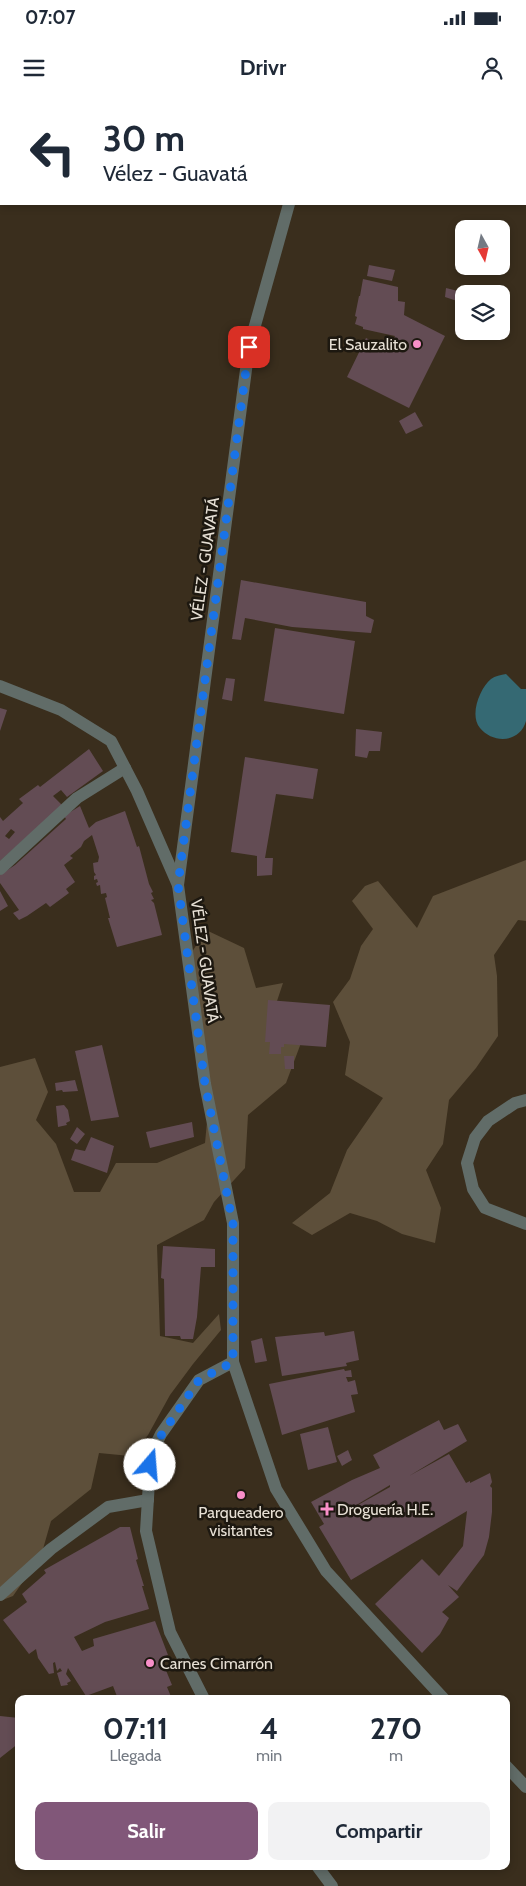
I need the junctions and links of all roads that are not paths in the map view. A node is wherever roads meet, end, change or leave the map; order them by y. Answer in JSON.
{"nodes":[{"id":1,"x":289,"y":205,"type":"edge"},
{"id":2,"x":0,"y":686,"type":"edge"},
{"id":3,"x":125,"y":768,"type":"junction"},
{"id":4,"x":0,"y":869,"type":"edge"},
{"id":5,"x":178,"y":885,"type":"junction"},
{"id":6,"x":526,"y":1100,"type":"edge"},
{"id":7,"x":526,"y":1224,"type":"edge"},
{"id":8,"x":233,"y":1362,"type":"junction"},
{"id":9,"x":148,"y":1500,"type":"junction"},
{"id":10,"x":0,"y":1594,"type":"edge"},
{"id":11,"x":202,"y":1695,"type":"edge"},
{"id":12,"x":440,"y":1695,"type":"edge"},
{"id":13,"x":510,"y":1770,"type":"edge"},
{"id":14,"x":526,"y":1787,"type":"edge"},
{"id":15,"x":321,"y":1870,"type":"edge"},
{"id":16,"x":332,"y":1886,"type":"edge"}],
"edges":[{"from":1,"to":5,"type":"street","name":"VÉLEZ - GUAVATÁ"},
{"from":2,"to":3,"type":"street"},
{"from":3,"to":4,"type":"street"},
{"from":3,"to":5,"type":"street"},
{"from":5,"to":8,"type":"street","name":"VÉLEZ - GUAVATÁ"},
{"from":6,"to":7,"type":"street"},
{"from":8,"to":9,"type":"street"},
{"from":8,"to":12,"type":"street","name":"VÉLEZ - GUAVATÁ"},
{"from":9,"to":10,"type":"street"},
{"from":9,"to":11,"type":"street"},
{"from":13,"to":14,"type":"street"},
{"from":15,"to":16,"type":"street"}]}
